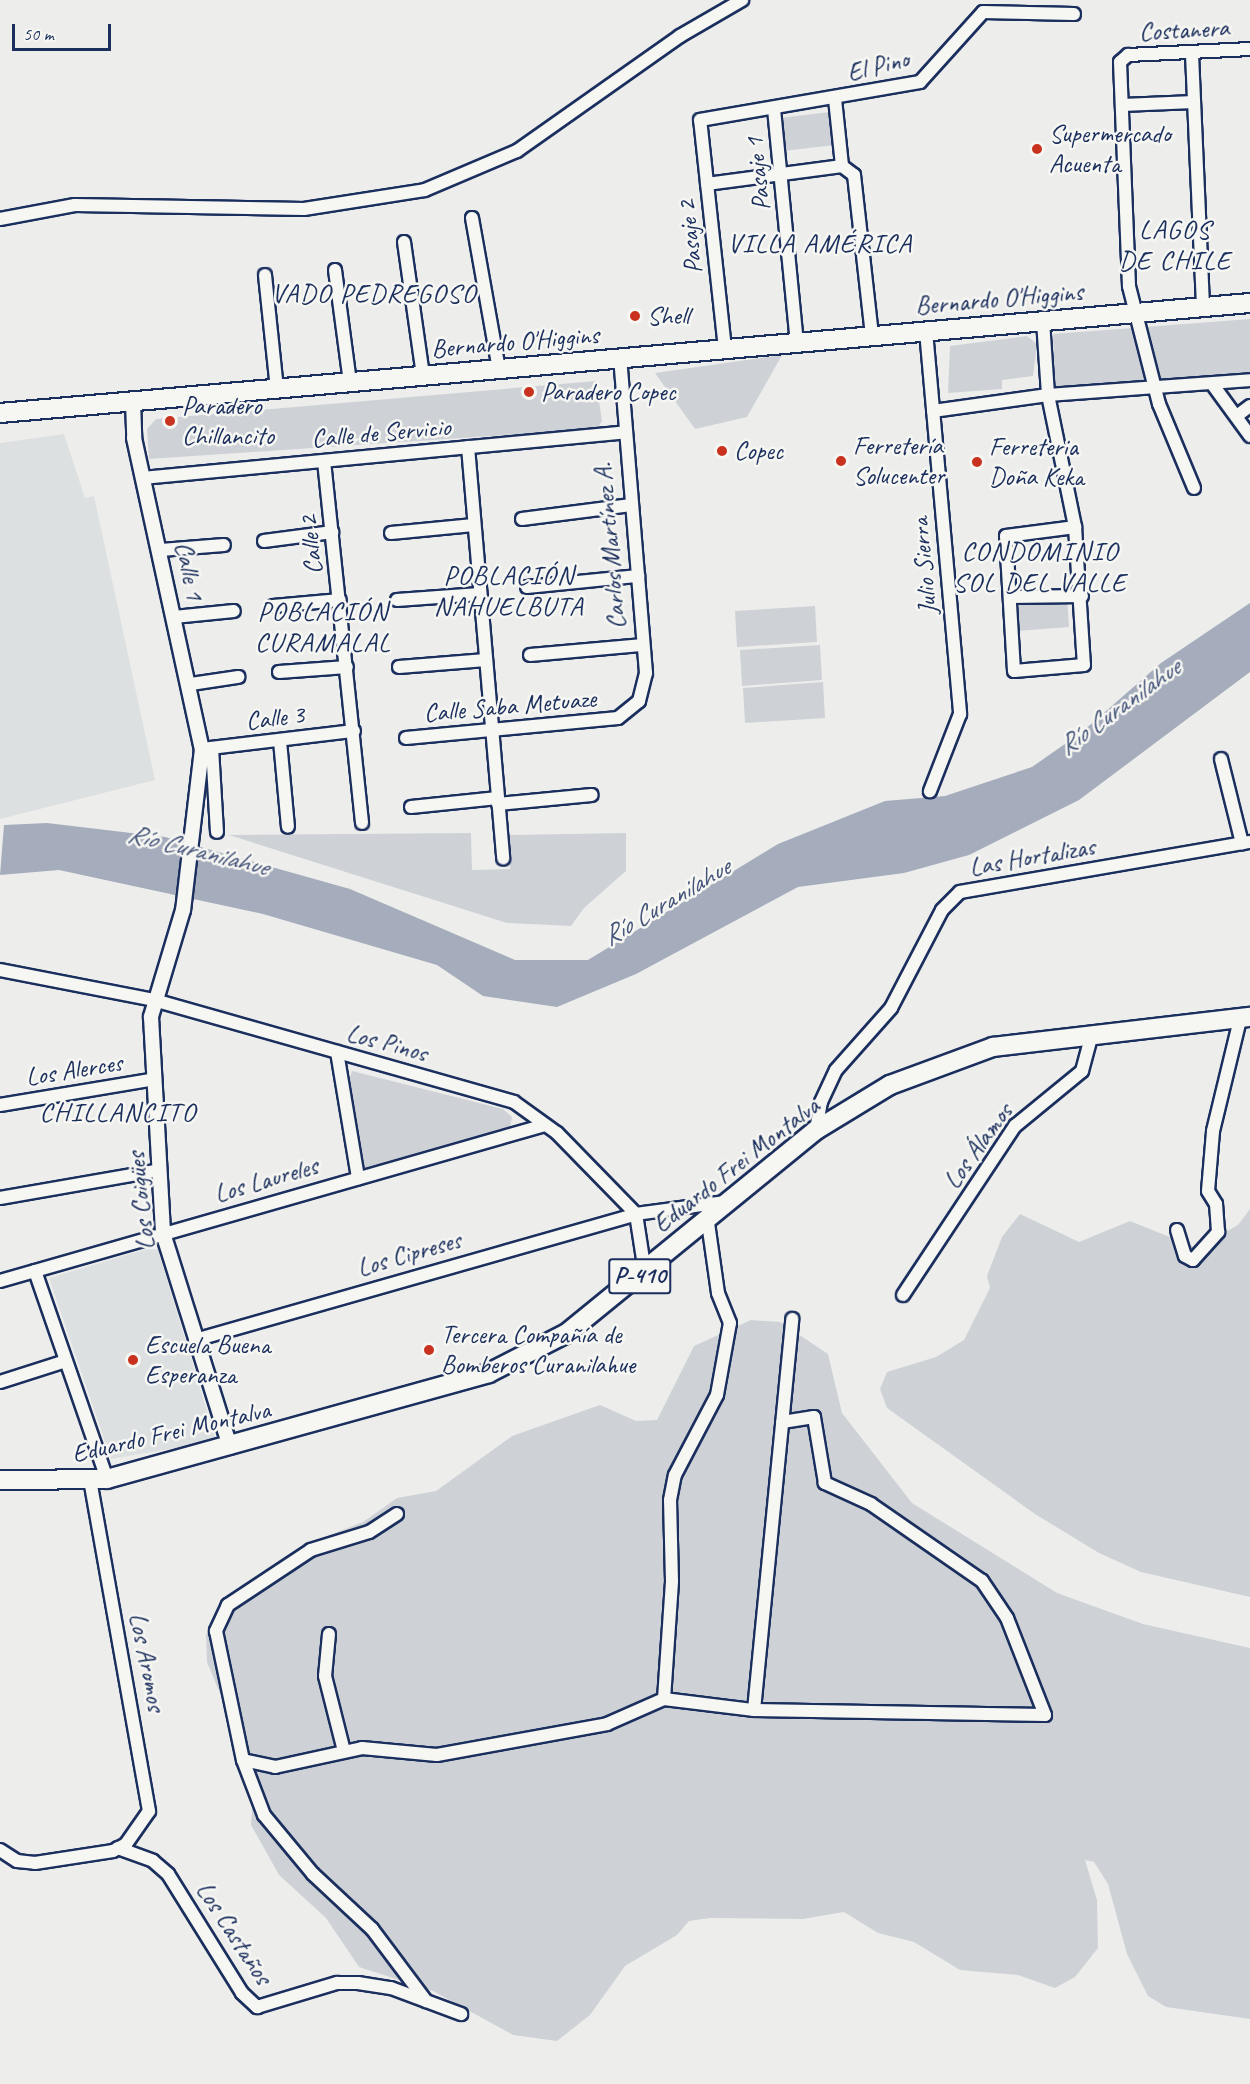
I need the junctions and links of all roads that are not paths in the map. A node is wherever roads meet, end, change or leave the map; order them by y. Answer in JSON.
{"nodes":[{"id":1,"x":742,"y":0,"type":"edge"},
{"id":2,"x":1074,"y":14,"type":"dead end"},
{"id":3,"x":1250,"y":49,"type":"edge"},
{"id":4,"x":1192,"y":54,"type":"junction"},
{"id":5,"x":835,"y":99,"type":"junction"},
{"id":6,"x":1194,"y":102,"type":"junction"},
{"id":7,"x":1122,"y":105,"type":"junction"},
{"id":8,"x":774,"y":109,"type":"junction"},
{"id":9,"x":700,"y":120,"type":"joint"},
{"id":10,"x":842,"y":166,"type":"junction"},
{"id":11,"x":780,"y":174,"type":"junction"},
{"id":12,"x":707,"y":184,"type":"junction"},
{"id":13,"x":472,"y":218,"type":"dead end"},
{"id":14,"x":0,"y":219,"type":"edge"},
{"id":15,"x":404,"y":242,"type":"dead end"},
{"id":16,"x":335,"y":270,"type":"dead end"},
{"id":17,"x":265,"y":275,"type":"dead end"},
{"id":18,"x":1250,"y":303,"type":"edge"},
{"id":19,"x":1203,"y":307,"type":"junction"},
{"id":20,"x":1136,"y":313,"type":"junction"},
{"id":21,"x":1043,"y":321,"type":"junction"},
{"id":22,"x":926,"y":331,"type":"junction"},
{"id":23,"x":872,"y":336,"type":"junction"},
{"id":24,"x":797,"y":343,"type":"junction"},
{"id":25,"x":725,"y":349,"type":"junction"},
{"id":26,"x":620,"y":358,"type":"junction"},
{"id":27,"x":499,"y":369,"type":"junction"},
{"id":28,"x":423,"y":376,"type":"junction"},
{"id":29,"x":1250,"y":380,"type":"edge"},
{"id":30,"x":350,"y":382,"type":"junction"},
{"id":31,"x":1213,"y":385,"type":"junction"},
{"id":32,"x":277,"y":389,"type":"junction"},
{"id":33,"x":1154,"y":389,"type":"junction"},
{"id":34,"x":1048,"y":395,"type":"junction"},
{"id":35,"x":133,"y":401,"type":"junction"},
{"id":36,"x":1250,"y":406,"type":"edge"},
{"id":37,"x":933,"y":411,"type":"junction"},
{"id":38,"x":0,"y":413,"type":"edge"},
{"id":39,"x":1238,"y":416,"type":"junction"},
{"id":40,"x":623,"y":433,"type":"junction"},
{"id":41,"x":1250,"y":436,"type":"edge"},
{"id":42,"x":468,"y":447,"type":"junction"},
{"id":43,"x":324,"y":461,"type":"junction"},
{"id":44,"x":143,"y":478,"type":"junction"},
{"id":45,"x":1194,"y":488,"type":"dead end"},
{"id":46,"x":631,"y":505,"type":"junction"},
{"id":47,"x":522,"y":519,"type":"dead end"},
{"id":48,"x":474,"y":525,"type":"junction"},
{"id":49,"x":1075,"y":526,"type":"junction"},
{"id":50,"x":332,"y":532,"type":"junction"},
{"id":51,"x":391,"y":533,"type":"dead end"},
{"id":52,"x":264,"y":541,"type":"dead end"},
{"id":53,"x":224,"y":545,"type":"dead end"},
{"id":54,"x":161,"y":550,"type":"junction"},
{"id":55,"x":638,"y":576,"type":"junction"},
{"id":56,"x":528,"y":587,"type":"dead end"},
{"id":57,"x":480,"y":594,"type":"junction"},
{"id":58,"x":1082,"y":596,"type":"junction"},
{"id":59,"x":1010,"y":597,"type":"junction"},
{"id":60,"x":340,"y":600,"type":"junction"},
{"id":61,"x":397,"y":600,"type":"dead end"},
{"id":62,"x":273,"y":606,"type":"dead end"},
{"id":63,"x":234,"y":610,"type":"dead end"},
{"id":64,"x":174,"y":617,"type":"junction"},
{"id":65,"x":641,"y":645,"type":"junction"},
{"id":66,"x":530,"y":655,"type":"dead end"},
{"id":67,"x":486,"y":660,"type":"junction"},
{"id":68,"x":347,"y":667,"type":"junction"},
{"id":69,"x":399,"y":667,"type":"dead end"},
{"id":70,"x":279,"y":672,"type":"dead end"},
{"id":71,"x":238,"y":677,"type":"dead end"},
{"id":72,"x":191,"y":684,"type":"junction"},
{"id":73,"x":618,"y":718,"type":"joint"},
{"id":74,"x":354,"y":731,"type":"junction"},
{"id":75,"x":492,"y":732,"type":"junction"},
{"id":76,"x":406,"y":738,"type":"dead end"},
{"id":77,"x":280,"y":741,"type":"junction"},
{"id":78,"x":207,"y":749,"type":"junction"},
{"id":79,"x":1221,"y":759,"type":"dead end"},
{"id":80,"x":930,"y":791,"type":"dead end"},
{"id":81,"x":592,"y":795,"type":"dead end"},
{"id":82,"x":498,"y":801,"type":"junction"},
{"id":83,"x":411,"y":807,"type":"dead end"},
{"id":84,"x":195,"y":821,"type":"joint"},
{"id":85,"x":362,"y":823,"type":"dead end"},
{"id":86,"x":288,"y":827,"type":"dead end"},
{"id":87,"x":217,"y":832,"type":"dead end"},
{"id":88,"x":1246,"y":842,"type":"edge"},
{"id":89,"x":503,"y":859,"type":"dead end"},
{"id":90,"x":0,"y":970,"type":"edge"},
{"id":91,"x":154,"y":1000,"type":"junction"},
{"id":92,"x":1245,"y":1018,"type":"edge"},
{"id":93,"x":1092,"y":1033,"type":"junction"},
{"id":94,"x":337,"y":1053,"type":"junction"},
{"id":95,"x":155,"y":1079,"type":"junction"},
{"id":96,"x":0,"y":1105,"type":"edge"},
{"id":97,"x":545,"y":1125,"type":"junction"},
{"id":98,"x":816,"y":1130,"type":"junction"},
{"id":99,"x":160,"y":1170,"type":"junction"},
{"id":100,"x":358,"y":1178,"type":"junction"},
{"id":101,"x":0,"y":1198,"type":"edge"},
{"id":102,"x":724,"y":1202,"type":"junction"},
{"id":103,"x":636,"y":1214,"type":"junction"},
{"id":104,"x":707,"y":1216,"type":"junction"},
{"id":105,"x":1177,"y":1230,"type":"dead end"},
{"id":106,"x":163,"y":1233,"type":"junction"},
{"id":107,"x":35,"y":1270,"type":"junction"},
{"id":108,"x":645,"y":1272,"type":"junction"},
{"id":109,"x":0,"y":1281,"type":"edge"},
{"id":110,"x":903,"y":1296,"type":"dead end"},
{"id":111,"x":792,"y":1319,"type":"dead end"},
{"id":112,"x":195,"y":1340,"type":"junction"},
{"id":113,"x":66,"y":1361,"type":"junction"},
{"id":114,"x":0,"y":1382,"type":"edge"},
{"id":115,"x":782,"y":1422,"type":"junction"},
{"id":116,"x":230,"y":1447,"type":"junction"},
{"id":117,"x":0,"y":1479,"type":"edge"},
{"id":118,"x":98,"y":1480,"type":"junction"},
{"id":119,"x":398,"y":1514,"type":"dead end"},
{"id":120,"x":328,"y":1635,"type":"dead end"},
{"id":121,"x":664,"y":1699,"type":"junction"},
{"id":122,"x":754,"y":1710,"type":"junction"},
{"id":123,"x":344,"y":1751,"type":"junction"},
{"id":124,"x":243,"y":1760,"type":"junction"},
{"id":125,"x":122,"y":1846,"type":"junction"},
{"id":126,"x":0,"y":1850,"type":"edge"},
{"id":127,"x":426,"y":2001,"type":"junction"},
{"id":128,"x":461,"y":2014,"type":"dead end"}],
"edges":[{"from":1,"to":14,"type":"street"},
{"from":2,"to":5,"type":"street","name":"El Pino"},
{"from":3,"to":4,"type":"street","name":"Costanera"},
{"from":4,"to":6,"type":"street"},
{"from":4,"to":7,"type":"street","name":"Costanera"},
{"from":5,"to":8,"type":"street","name":"El Pino"},
{"from":5,"to":10,"type":"street"},
{"from":6,"to":7,"type":"street"},
{"from":6,"to":19,"type":"street"},
{"from":7,"to":20,"type":"street"},
{"from":8,"to":9,"type":"street","name":"El Pino"},
{"from":8,"to":11,"type":"street","name":"Pasaje 1"},
{"from":9,"to":12,"type":"street","name":"Pasaje 2"},
{"from":10,"to":11,"type":"street"},
{"from":10,"to":23,"type":"street"},
{"from":11,"to":12,"type":"street"},
{"from":11,"to":24,"type":"street","name":"Pasaje 1"},
{"from":12,"to":25,"type":"street","name":"Pasaje 2"},
{"from":13,"to":27,"type":"street"},
{"from":15,"to":28,"type":"street"},
{"from":16,"to":30,"type":"street"},
{"from":17,"to":32,"type":"street"},
{"from":18,"to":19,"type":"main road","name":"Bernardo O'Higgins"},
{"from":19,"to":20,"type":"main road","name":"Bernardo O'Higgins"},
{"from":20,"to":21,"type":"main road","name":"Bernardo O'Higgins"},
{"from":20,"to":33,"type":"street"},
{"from":21,"to":22,"type":"main road","name":"Bernardo O'Higgins"},
{"from":21,"to":34,"type":"street"},
{"from":22,"to":23,"type":"main road","name":"Bernardo O'Higgins"},
{"from":22,"to":37,"type":"street","name":"Julio Sierra"},
{"from":23,"to":24,"type":"main road","name":"Bernardo O'Higgins"},
{"from":24,"to":25,"type":"main road","name":"Bernardo O'Higgins"},
{"from":25,"to":26,"type":"main road","name":"Bernardo O'Higgins"},
{"from":26,"to":27,"type":"main road","name":"Bernardo O'Higgins"},
{"from":26,"to":40,"type":"street","name":"Carlos Martínez A."},
{"from":27,"to":28,"type":"main road","name":"Bernardo O'Higgins"},
{"from":28,"to":30,"type":"main road","name":"Bernardo O'Higgins"},
{"from":29,"to":31,"type":"street"},
{"from":30,"to":32,"type":"main road","name":"Bernardo O'Higgins"},
{"from":31,"to":33,"type":"street"},
{"from":31,"to":39,"type":"street"},
{"from":32,"to":35,"type":"main road","name":"Bernardo O'Higgins"},
{"from":33,"to":34,"type":"street"},
{"from":33,"to":45,"type":"street"},
{"from":34,"to":37,"type":"street"},
{"from":34,"to":49,"type":"street"},
{"from":35,"to":38,"type":"main road","name":"Bernardo O'Higgins"},
{"from":35,"to":44,"type":"street","name":"Calle 1"},
{"from":36,"to":39,"type":"street"},
{"from":37,"to":80,"type":"street","name":"Julio Sierra"},
{"from":39,"to":41,"type":"street"},
{"from":40,"to":42,"type":"street","name":"Calle de Servicio"},
{"from":40,"to":46,"type":"street","name":"Carlos Martínez A."},
{"from":42,"to":43,"type":"street","name":"Calle de Servicio"},
{"from":42,"to":48,"type":"street"},
{"from":43,"to":44,"type":"street","name":"Calle de Servicio"},
{"from":43,"to":50,"type":"street","name":"Calle 2"},
{"from":44,"to":54,"type":"street","name":"Calle 1"},
{"from":46,"to":47,"type":"street"},
{"from":46,"to":55,"type":"street","name":"Carlos Martínez A."},
{"from":48,"to":51,"type":"street"},
{"from":48,"to":57,"type":"street"},
{"from":49,"to":58,"type":"street"},
{"from":49,"to":59,"type":"street"},
{"from":50,"to":52,"type":"street"},
{"from":50,"to":60,"type":"street","name":"Calle 2"},
{"from":53,"to":54,"type":"street"},
{"from":54,"to":64,"type":"street","name":"Calle 1"},
{"from":55,"to":56,"type":"street"},
{"from":55,"to":65,"type":"street","name":"Carlos Martínez A."},
{"from":57,"to":61,"type":"street"},
{"from":57,"to":67,"type":"street"},
{"from":58,"to":59,"type":"street"},
{"from":58,"to":59,"type":"street"},
{"from":60,"to":62,"type":"street"},
{"from":60,"to":68,"type":"street","name":"Calle 2"},
{"from":63,"to":64,"type":"street"},
{"from":64,"to":72,"type":"street","name":"Calle 1"},
{"from":65,"to":66,"type":"street"},
{"from":65,"to":73,"type":"street","name":"Carlos Martínez A."},
{"from":67,"to":69,"type":"street"},
{"from":67,"to":75,"type":"street"},
{"from":68,"to":70,"type":"street"},
{"from":68,"to":74,"type":"street","name":"Calle 2"},
{"from":71,"to":72,"type":"street"},
{"from":72,"to":78,"type":"street","name":"Calle 1"},
{"from":73,"to":75,"type":"street","name":"Calle Saba Metuaze"},
{"from":74,"to":77,"type":"street","name":"Calle 3"},
{"from":74,"to":85,"type":"street","name":"Calle 2"},
{"from":75,"to":76,"type":"street","name":"Calle Saba Metuaze"},
{"from":75,"to":82,"type":"street"},
{"from":77,"to":78,"type":"street","name":"Calle 3"},
{"from":77,"to":86,"type":"street"},
{"from":78,"to":84,"type":"street","name":"Calle 1"},
{"from":78,"to":87,"type":"street"},
{"from":79,"to":88,"type":"street"},
{"from":81,"to":82,"type":"street"},
{"from":82,"to":83,"type":"street"},
{"from":82,"to":89,"type":"street"},
{"from":84,"to":91,"type":"street","name":"Los Coigües"},
{"from":88,"to":98,"type":"street","name":"Las Hortalizas"},
{"from":90,"to":91,"type":"street","name":"Los Pinos"},
{"from":91,"to":94,"type":"street","name":"Los Pinos"},
{"from":91,"to":95,"type":"street","name":"Los Coigües"},
{"from":92,"to":93,"type":"main road","name":"Eduardo Frei Montalva","number":"P-410"},
{"from":92,"to":105,"type":"street"},
{"from":93,"to":98,"type":"main road","name":"Eduardo Frei Montalva","number":"P-410"},
{"from":93,"to":110,"type":"street","name":"Los Álamos"},
{"from":94,"to":97,"type":"street","name":"Los Pinos"},
{"from":94,"to":100,"type":"street"},
{"from":95,"to":96,"type":"street","name":"Los Alerces"},
{"from":95,"to":99,"type":"street","name":"Los Coigües"},
{"from":97,"to":100,"type":"street","name":"Los Laureles"},
{"from":97,"to":103,"type":"street","name":"Los Pinos"},
{"from":98,"to":102,"type":"main road","name":"Eduardo Frei Montalva","number":"P-410"},
{"from":99,"to":101,"type":"street"},
{"from":99,"to":106,"type":"street","name":"Los Coigües"},
{"from":100,"to":106,"type":"street","name":"Los Laureles"},
{"from":102,"to":103,"type":"street"},
{"from":102,"to":104,"type":"main road","name":"Eduardo Frei Montalva","number":"P-410"},
{"from":103,"to":108,"type":"street"},
{"from":103,"to":112,"type":"street","name":"Los Cipreses"},
{"from":104,"to":108,"type":"main road","name":"Eduardo Frei Montalva","number":"P-410"},
{"from":104,"to":121,"type":"street"},
{"from":106,"to":107,"type":"street","name":"Los Laureles"},
{"from":106,"to":112,"type":"street","name":"Los Coigües"},
{"from":107,"to":109,"type":"street","name":"Los Laureles"},
{"from":107,"to":113,"type":"street","name":"Los Aromos"},
{"from":108,"to":116,"type":"main road","name":"Eduardo Frei Montalva","number":"P-410"},
{"from":111,"to":115,"type":"street"},
{"from":112,"to":116,"type":"street","name":"Los Coigües"},
{"from":113,"to":114,"type":"street"},
{"from":113,"to":118,"type":"street","name":"Los Aromos"},
{"from":115,"to":122,"type":"street"},
{"from":115,"to":122,"type":"street"},
{"from":116,"to":118,"type":"main road","name":"Eduardo Frei Montalva","number":"P-410"},
{"from":117,"to":118,"type":"main road","name":"Eduardo Frei Montalva","number":"P-410"},
{"from":118,"to":125,"type":"street","name":"Los Aromos"},
{"from":119,"to":124,"type":"street"},
{"from":120,"to":123,"type":"street"},
{"from":121,"to":122,"type":"street"},
{"from":121,"to":123,"type":"street"},
{"from":123,"to":124,"type":"street"},
{"from":124,"to":127,"type":"street"},
{"from":125,"to":126,"type":"street"},
{"from":125,"to":127,"type":"street","name":"Los Castaños"},
{"from":127,"to":128,"type":"street","name":"Los Castaños"}]}
